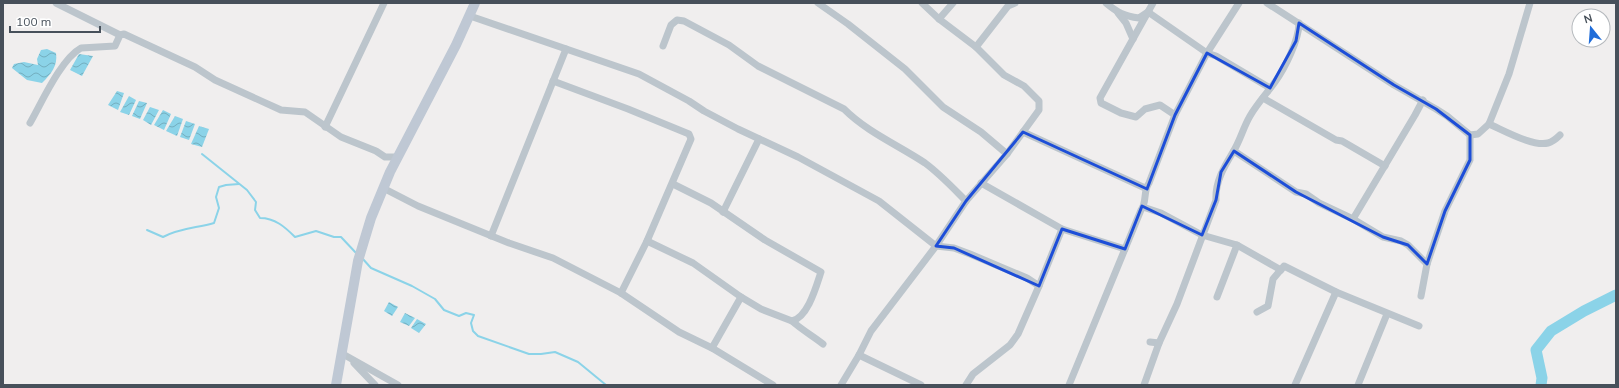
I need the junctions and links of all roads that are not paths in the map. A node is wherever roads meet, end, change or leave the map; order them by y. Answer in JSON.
{"nodes":[{"id":1,"x":56,"y":3,"type":"edge"},
{"id":2,"x":384,"y":3,"type":"edge"},
{"id":3,"x":475,"y":3,"type":"edge"},
{"id":4,"x":818,"y":3,"type":"edge"},
{"id":5,"x":922,"y":3,"type":"edge"},
{"id":6,"x":952,"y":3,"type":"edge"},
{"id":7,"x":1015,"y":3,"type":"edge"},
{"id":8,"x":1106,"y":3,"type":"edge"},
{"id":9,"x":1153,"y":3,"type":"edge"},
{"id":10,"x":1239,"y":3,"type":"edge"},
{"id":11,"x":1267,"y":3,"type":"edge"},
{"id":12,"x":1530,"y":3,"type":"edge"},
{"id":13,"x":1148,"y":12,"type":"junction"},
{"id":14,"x":1118,"y":13,"type":"junction"},
{"id":15,"x":470,"y":16,"type":"junction"},
{"id":16,"x":939,"y":19,"type":"junction"},
{"id":17,"x":1299,"y":23,"type":"junction"},
{"id":18,"x":120,"y":35,"type":"junction"},
{"id":19,"x":1133,"y":39,"type":"junction"},
{"id":20,"x":663,"y":46,"type":"dead end"},
{"id":21,"x":976,"y":47,"type":"junction"},
{"id":22,"x":566,"y":50,"type":"junction"},
{"id":23,"x":1207,"y":53,"type":"junction"},
{"id":24,"x":553,"y":81,"type":"junction"},
{"id":25,"x":1270,"y":88,"type":"junction"},
{"id":26,"x":1263,"y":98,"type":"junction"},
{"id":27,"x":1423,"y":100,"type":"junction"},
{"id":28,"x":1175,"y":115,"type":"junction"},
{"id":29,"x":30,"y":123,"type":"dead end"},
{"id":30,"x":1489,"y":124,"type":"junction"},
{"id":31,"x":325,"y":127,"type":"junction"},
{"id":32,"x":1023,"y":132,"type":"junction"},
{"id":33,"x":1470,"y":135,"type":"junction"},
{"id":34,"x":1560,"y":135,"type":"dead end"},
{"id":35,"x":759,"y":139,"type":"junction"},
{"id":36,"x":1234,"y":151,"type":"junction"},
{"id":37,"x":1007,"y":154,"type":"junction"},
{"id":38,"x":385,"y":157,"type":"junction"},
{"id":39,"x":398,"y":157,"type":"junction"},
{"id":40,"x":1385,"y":166,"type":"junction"},
{"id":41,"x":390,"y":172,"type":"junction"},
{"id":42,"x":981,"y":183,"type":"junction"},
{"id":43,"x":673,"y":184,"type":"junction"},
{"id":44,"x":383,"y":188,"type":"junction"},
{"id":45,"x":1145,"y":188,"type":"junction"},
{"id":46,"x":966,"y":201,"type":"junction"},
{"id":47,"x":1144,"y":207,"type":"junction"},
{"id":48,"x":723,"y":212,"type":"junction"},
{"id":49,"x":1353,"y":219,"type":"junction"},
{"id":50,"x":1062,"y":230,"type":"junction"},
{"id":51,"x":492,"y":236,"type":"junction"},
{"id":52,"x":1202,"y":236,"type":"junction"},
{"id":53,"x":647,"y":241,"type":"junction"},
{"id":54,"x":1237,"y":245,"type":"junction"},
{"id":55,"x":936,"y":246,"type":"junction"},
{"id":56,"x":1125,"y":249,"type":"junction"},
{"id":57,"x":1426,"y":264,"type":"junction"},
{"id":58,"x":1280,"y":270,"type":"junction"},
{"id":59,"x":1039,"y":286,"type":"junction"},
{"id":60,"x":1336,"y":292,"type":"junction"},
{"id":61,"x":621,"y":293,"type":"junction"},
{"id":62,"x":1421,"y":296,"type":"dead end"},
{"id":63,"x":740,"y":297,"type":"junction"},
{"id":64,"x":1217,"y":297,"type":"dead end"},
{"id":65,"x":1257,"y":312,"type":"dead end"},
{"id":66,"x":1388,"y":314,"type":"junction"},
{"id":67,"x":792,"y":321,"type":"junction"},
{"id":68,"x":1419,"y":326,"type":"dead end"},
{"id":69,"x":1150,"y":342,"type":"dead end"},
{"id":70,"x":1159,"y":343,"type":"junction"},
{"id":71,"x":823,"y":344,"type":"dead end"},
{"id":72,"x":712,"y":348,"type":"junction"},
{"id":73,"x":859,"y":355,"type":"junction"},
{"id":74,"x":346,"y":356,"type":"junction"},
{"id":75,"x":336,"y":385,"type":"edge"},
{"id":76,"x":375,"y":385,"type":"edge"},
{"id":77,"x":398,"y":385,"type":"edge"},
{"id":78,"x":773,"y":385,"type":"edge"},
{"id":79,"x":841,"y":385,"type":"edge"},
{"id":80,"x":921,"y":385,"type":"edge"},
{"id":81,"x":966,"y":385,"type":"edge"},
{"id":82,"x":1069,"y":385,"type":"edge"},
{"id":83,"x":1144,"y":385,"type":"edge"},
{"id":84,"x":1295,"y":385,"type":"edge"},
{"id":85,"x":1358,"y":385,"type":"edge"}],
"edges":[{"from":1,"to":18,"type":"street"},
{"from":2,"to":31,"type":"street"},
{"from":3,"to":15,"type":"main road"},
{"from":4,"to":37,"type":"street"},
{"from":5,"to":16,"type":"street"},
{"from":6,"to":16,"type":"street"},
{"from":7,"to":21,"type":"street"},
{"from":8,"to":14,"type":"street"},
{"from":9,"to":13,"type":"street"},
{"from":10,"to":23,"type":"street"},
{"from":11,"to":17,"type":"street"},
{"from":12,"to":30,"type":"street"},
{"from":13,"to":14,"type":"street"},
{"from":13,"to":19,"type":"street"},
{"from":13,"to":23,"type":"street"},
{"from":14,"to":19,"type":"street"},
{"from":15,"to":22,"type":"street"},
{"from":15,"to":39,"type":"main road"},
{"from":16,"to":21,"type":"street"},
{"from":17,"to":25,"type":"street"},
{"from":17,"to":27,"type":"street"},
{"from":18,"to":29,"type":"street"},
{"from":18,"to":31,"type":"street"},
{"from":19,"to":28,"type":"street"},
{"from":20,"to":46,"type":"street"},
{"from":21,"to":32,"type":"street"},
{"from":22,"to":24,"type":"street"},
{"from":22,"to":35,"type":"street"},
{"from":23,"to":25,"type":"street"},
{"from":23,"to":28,"type":"street"},
{"from":24,"to":43,"type":"street"},
{"from":24,"to":51,"type":"street"},
{"from":25,"to":26,"type":"street"},
{"from":26,"to":36,"type":"street"},
{"from":26,"to":40,"type":"street"},
{"from":27,"to":33,"type":"street"},
{"from":27,"to":40,"type":"street"},
{"from":28,"to":45,"type":"street"},
{"from":30,"to":33,"type":"street"},
{"from":30,"to":34,"type":"street"},
{"from":31,"to":38,"type":"street"},
{"from":32,"to":37,"type":"street"},
{"from":32,"to":45,"type":"street"},
{"from":33,"to":57,"type":"street"},
{"from":35,"to":48,"type":"street"},
{"from":35,"to":55,"type":"street"},
{"from":36,"to":49,"type":"street"},
{"from":36,"to":52,"type":"street"},
{"from":37,"to":42,"type":"street"},
{"from":38,"to":39,"type":"street"},
{"from":38,"to":41,"type":"street"},
{"from":39,"to":41,"type":"main road"},
{"from":40,"to":49,"type":"street"},
{"from":41,"to":44,"type":"main road"},
{"from":42,"to":46,"type":"street"},
{"from":42,"to":50,"type":"street"},
{"from":43,"to":48,"type":"street"},
{"from":43,"to":53,"type":"street"},
{"from":44,"to":51,"type":"street"},
{"from":44,"to":74,"type":"main road"},
{"from":45,"to":47,"type":"street"},
{"from":46,"to":55,"type":"street"},
{"from":47,"to":52,"type":"street"},
{"from":47,"to":56,"type":"street"},
{"from":48,"to":67,"type":"street"},
{"from":49,"to":57,"type":"street"},
{"from":50,"to":56,"type":"street"},
{"from":50,"to":59,"type":"street"},
{"from":51,"to":61,"type":"street"},
{"from":52,"to":54,"type":"street"},
{"from":52,"to":70,"type":"street"},
{"from":53,"to":61,"type":"street"},
{"from":53,"to":63,"type":"street"},
{"from":54,"to":58,"type":"street"},
{"from":54,"to":64,"type":"street"},
{"from":55,"to":59,"type":"street"},
{"from":55,"to":73,"type":"street"},
{"from":56,"to":82,"type":"street"},
{"from":57,"to":62,"type":"street"},
{"from":58,"to":60,"type":"street"},
{"from":58,"to":65,"type":"street"},
{"from":59,"to":81,"type":"street"},
{"from":60,"to":66,"type":"street"},
{"from":60,"to":84,"type":"street"},
{"from":61,"to":72,"type":"street"},
{"from":63,"to":67,"type":"street"},
{"from":63,"to":72,"type":"street"},
{"from":66,"to":68,"type":"street"},
{"from":66,"to":85,"type":"street"},
{"from":67,"to":71,"type":"street"},
{"from":69,"to":70,"type":"street"},
{"from":70,"to":83,"type":"street"},
{"from":72,"to":78,"type":"street"},
{"from":73,"to":79,"type":"street"},
{"from":73,"to":80,"type":"street"},
{"from":74,"to":75,"type":"main road"},
{"from":74,"to":76,"type":"street"},
{"from":74,"to":77,"type":"street"}]}
